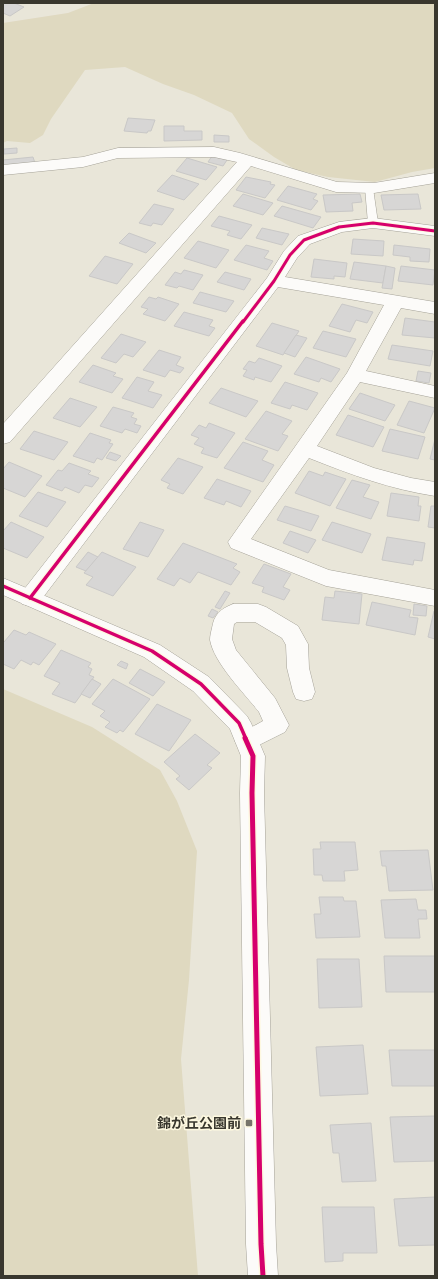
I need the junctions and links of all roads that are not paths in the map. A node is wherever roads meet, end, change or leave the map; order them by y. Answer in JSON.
{"nodes":[{"id":1,"x":248,"y":160,"type":"junction"},
{"id":2,"x":3,"y":170,"type":"edge"},
{"id":3,"x":435,"y":178,"type":"edge"},
{"id":4,"x":369,"y":188,"type":"junction"},
{"id":5,"x":373,"y":223,"type":"junction"},
{"id":6,"x":435,"y":230,"type":"edge"},
{"id":7,"x":274,"y":281,"type":"junction"},
{"id":8,"x":395,"y":302,"type":"junction"},
{"id":9,"x":435,"y":308,"type":"edge"},
{"id":10,"x":354,"y":376,"type":"junction"},
{"id":11,"x":435,"y":392,"type":"edge"},
{"id":12,"x":3,"y":437,"type":"edge"},
{"id":13,"x":305,"y":449,"type":"junction"},
{"id":14,"x":435,"y":489,"type":"edge"},
{"id":15,"x":3,"y":586,"type":"edge"},
{"id":16,"x":30,"y":598,"type":"junction"},
{"id":17,"x":435,"y":598,"type":"edge"},
{"id":18,"x":304,"y":692,"type":"dead end"},
{"id":19,"x":247,"y":741,"type":"junction"},
{"id":20,"x":263,"y":1276,"type":"edge"}],
"edges":[{"from":1,"to":2,"type":"street"},
{"from":1,"to":4,"type":"street"},
{"from":1,"to":12,"type":"street"},
{"from":3,"to":4,"type":"street"},
{"from":4,"to":5,"type":"lane"},
{"from":5,"to":6,"type":"street"},
{"from":5,"to":7,"type":"street"},
{"from":7,"to":8,"type":"street"},
{"from":7,"to":16,"type":"street"},
{"from":8,"to":9,"type":"street"},
{"from":8,"to":10,"type":"street"},
{"from":10,"to":11,"type":"street"},
{"from":10,"to":13,"type":"street"},
{"from":13,"to":14,"type":"street"},
{"from":13,"to":17,"type":"street"},
{"from":15,"to":16,"type":"street"},
{"from":16,"to":19,"type":"street"},
{"from":18,"to":19,"type":"street"},
{"from":19,"to":20,"type":"street"}]}
